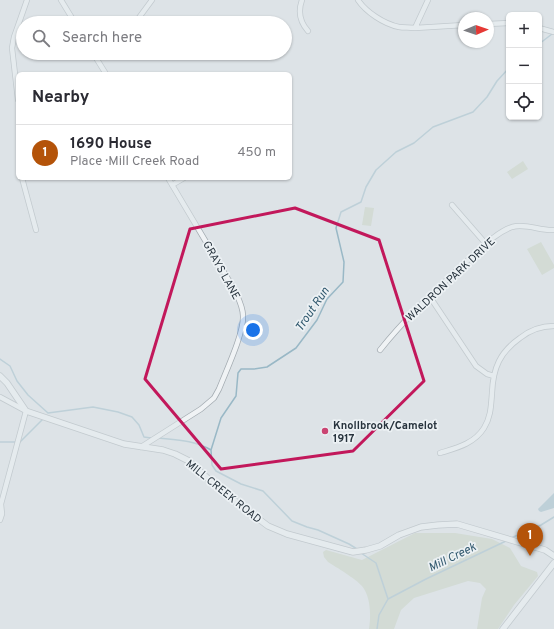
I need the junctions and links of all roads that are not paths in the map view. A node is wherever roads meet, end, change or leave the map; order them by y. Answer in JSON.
{"nodes":[{"id":1,"x":27,"y":0,"type":"edge"},
{"id":2,"x":61,"y":0,"type":"edge"},
{"id":3,"x":152,"y":0,"type":"edge"},
{"id":4,"x":302,"y":0,"type":"edge"},
{"id":5,"x":358,"y":0,"type":"edge"},
{"id":6,"x":428,"y":0,"type":"edge"},
{"id":7,"x":21,"y":16,"type":"edge"},
{"id":8,"x":71,"y":16,"type":"edge"},
{"id":9,"x":140,"y":16,"type":"edge"},
{"id":10,"x":506,"y":23,"type":"edge"},
{"id":11,"x":494,"y":24,"type":"edge"},
{"id":12,"x":458,"y":25,"type":"edge"},
{"id":13,"x":415,"y":28,"type":"junction"},
{"id":14,"x":542,"y":29,"type":"edge"},
{"id":15,"x":16,"y":31,"type":"edge"},
{"id":16,"x":308,"y":31,"type":"dead end"},
{"id":17,"x":553,"y":32,"type":"edge"},
{"id":18,"x":98,"y":60,"type":"edge"},
{"id":19,"x":105,"y":72,"type":"edge"},
{"id":20,"x":16,"y":83,"type":"edge"},
{"id":21,"x":23,"y":180,"type":"edge"},
{"id":22,"x":169,"y":180,"type":"edge"},
{"id":23,"x":181,"y":180,"type":"edge"},
{"id":24,"x":172,"y":185,"type":"junction"},
{"id":25,"x":452,"y":205,"type":"dead end"},
{"id":26,"x":36,"y":230,"type":"dead end"},
{"id":27,"x":554,"y":230,"type":"edge"},
{"id":28,"x":486,"y":244,"type":"junction"},
{"id":29,"x":430,"y":296,"type":"junction"},
{"id":30,"x":554,"y":326,"type":"edge"},
{"id":31,"x":380,"y":350,"type":"dead end"},
{"id":32,"x":0,"y":376,"type":"edge"},
{"id":33,"x":494,"y":376,"type":"junction"},
{"id":34,"x":0,"y":396,"type":"edge"},
{"id":35,"x":26,"y":411,"type":"junction"},
{"id":36,"x":141,"y":447,"type":"junction"},
{"id":37,"x":440,"y":453,"type":"dead end"},
{"id":38,"x":0,"y":520,"type":"edge"},
{"id":39,"x":554,"y":556,"type":"edge"},
{"id":40,"x":554,"y":563,"type":"edge"},
{"id":41,"x":503,"y":629,"type":"edge"}],
"edges":[{"from":1,"to":7,"type":"street"},
{"from":2,"to":8,"type":"street"},
{"from":3,"to":9,"type":"street"},
{"from":4,"to":16,"type":"street"},
{"from":5,"to":13,"type":"street"},
{"from":6,"to":13,"type":"street"},
{"from":10,"to":11,"type":"street"},
{"from":12,"to":13,"type":"street"},
{"from":14,"to":17,"type":"street"},
{"from":15,"to":20,"type":"street"},
{"from":18,"to":19,"type":"street"},
{"from":21,"to":26,"type":"street"},
{"from":22,"to":24,"type":"street","name":"GRAYS LANE"},
{"from":23,"to":24,"type":"street"},
{"from":24,"to":36,"type":"street","name":"GRAYS LANE"},
{"from":25,"to":28,"type":"street"},
{"from":27,"to":28,"type":"street","name":"WALDRON PARK DRIVE"},
{"from":28,"to":29,"type":"street","name":"WALDRON PARK DRIVE"},
{"from":29,"to":31,"type":"street","name":"WALDRON PARK DRIVE"},
{"from":29,"to":33,"type":"street"},
{"from":30,"to":33,"type":"street"},
{"from":32,"to":35,"type":"street"},
{"from":33,"to":37,"type":"street"},
{"from":34,"to":35,"type":"street"},
{"from":35,"to":36,"type":"street","name":"MILL CREEK ROAD"},
{"from":35,"to":38,"type":"street"},
{"from":36,"to":39,"type":"street","name":"MILL CREEK ROAD"},
{"from":40,"to":41,"type":"street"}]}
